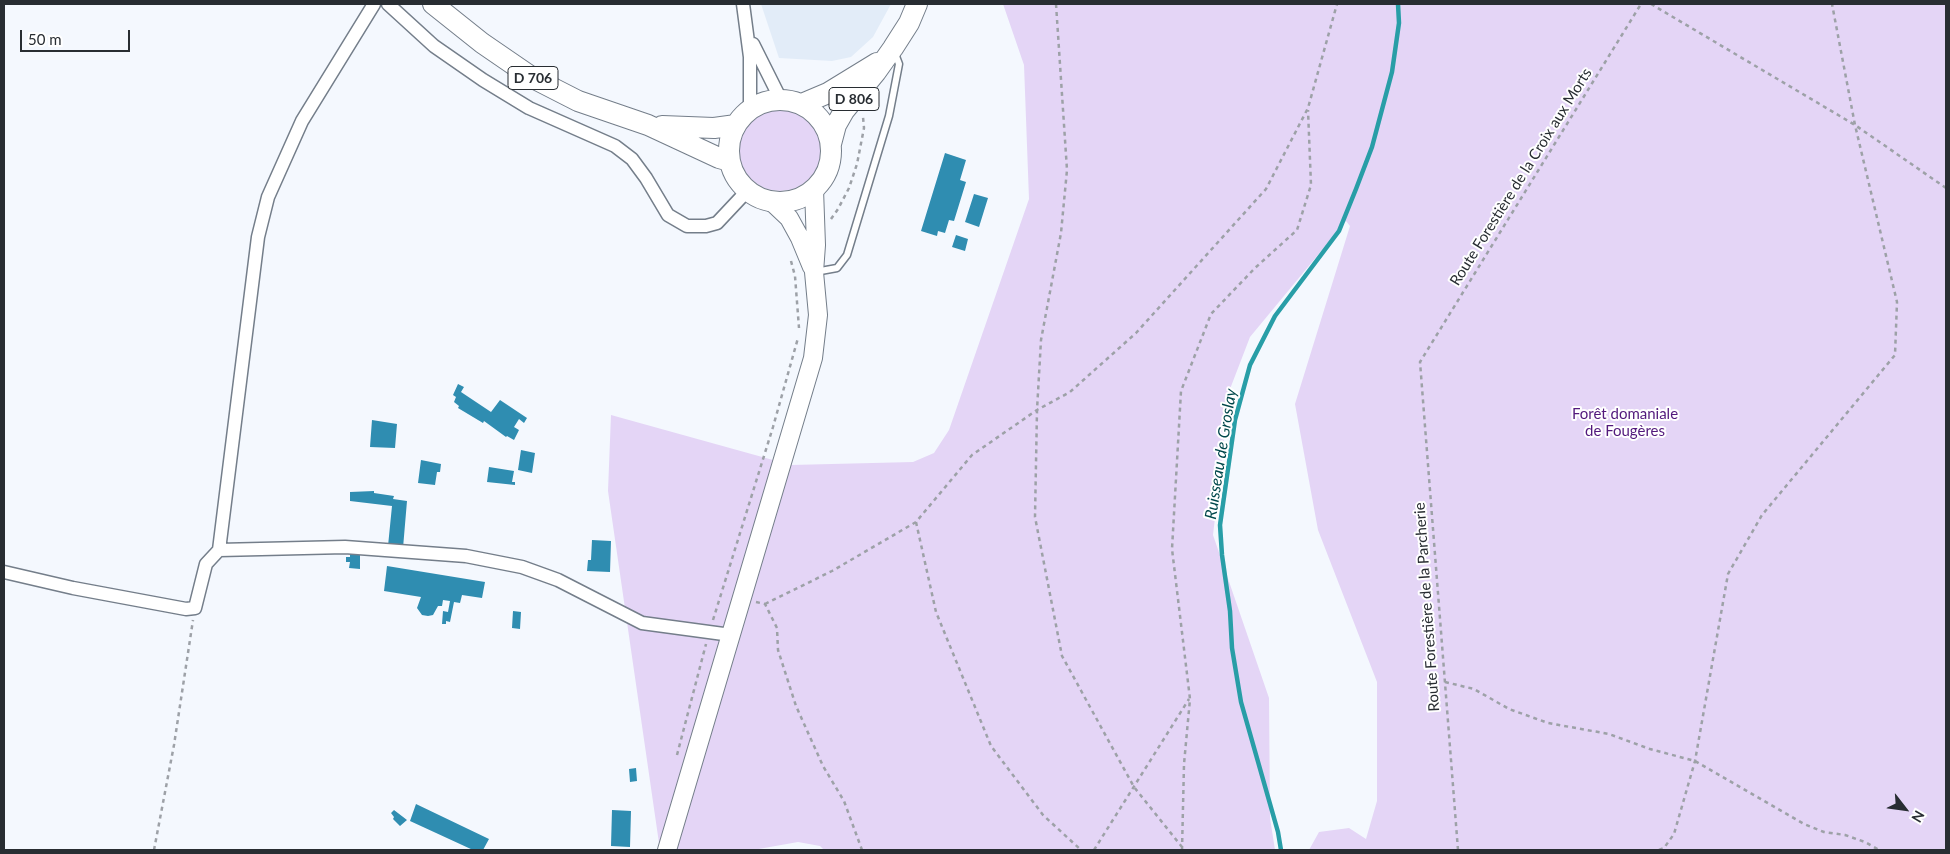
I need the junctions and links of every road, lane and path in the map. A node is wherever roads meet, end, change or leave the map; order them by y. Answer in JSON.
{"nodes":[{"id":1,"x":374,"y":4,"type":"edge"},
{"id":2,"x":388,"y":4,"type":"edge"},
{"id":3,"x":433,"y":4,"type":"edge"},
{"id":4,"x":743,"y":4,"type":"edge"},
{"id":5,"x":917,"y":4,"type":"edge"},
{"id":6,"x":1056,"y":4,"type":"edge"},
{"id":7,"x":1337,"y":4,"type":"edge"},
{"id":8,"x":1641,"y":4,"type":"edge"},
{"id":9,"x":1650,"y":4,"type":"edge"},
{"id":10,"x":1832,"y":4,"type":"edge"},
{"id":11,"x":748,"y":33,"type":"junction"},
{"id":12,"x":889,"y":53,"type":"junction"},
{"id":13,"x":781,"y":100,"type":"junction"},
{"id":14,"x":852,"y":102,"type":"junction"},
{"id":15,"x":802,"y":104,"type":"junction"},
{"id":16,"x":1308,"y":108,"type":"junction"},
{"id":17,"x":750,"y":109,"type":"junction"},
{"id":18,"x":648,"y":125,"type":"junction"},
{"id":19,"x":736,"y":125,"type":"junction"},
{"id":20,"x":1855,"y":125,"type":"junction"},
{"id":21,"x":831,"y":144,"type":"junction"},
{"id":22,"x":730,"y":161,"type":"junction"},
{"id":23,"x":1946,"y":188,"type":"edge"},
{"id":24,"x":814,"y":189,"type":"junction"},
{"id":25,"x":748,"y":190,"type":"junction"},
{"id":26,"x":771,"y":201,"type":"junction"},
{"id":27,"x":815,"y":228,"type":"junction"},
{"id":28,"x":790,"y":257,"type":"dead end"},
{"id":29,"x":814,"y":272,"type":"junction"},
{"id":30,"x":1420,"y":362,"type":"joint"},
{"id":31,"x":1037,"y":410,"type":"junction"},
{"id":32,"x":916,"y":522,"type":"junction"},
{"id":33,"x":218,"y":550,"type":"junction"},
{"id":34,"x":4,"y":572,"type":"edge"},
{"id":35,"x":740,"y":600,"type":"junction"},
{"id":36,"x":765,"y":604,"type":"junction"},
{"id":37,"x":195,"y":608,"type":"junction"},
{"id":38,"x":709,"y":632,"type":"junction"},
{"id":39,"x":731,"y":636,"type":"junction"},
{"id":40,"x":1445,"y":682,"type":"junction"},
{"id":41,"x":1190,"y":699,"type":"junction"},
{"id":42,"x":677,"y":755,"type":"dead end"},
{"id":43,"x":1695,"y":761,"type":"junction"},
{"id":44,"x":1134,"y":787,"type":"junction"},
{"id":45,"x":1182,"y":849,"type":"edge"},
{"id":46,"x":154,"y":850,"type":"edge"},
{"id":47,"x":667,"y":850,"type":"edge"},
{"id":48,"x":862,"y":850,"type":"edge"},
{"id":49,"x":1081,"y":850,"type":"edge"},
{"id":50,"x":1094,"y":850,"type":"edge"},
{"id":51,"x":1458,"y":850,"type":"edge"},
{"id":52,"x":1660,"y":850,"type":"edge"},
{"id":53,"x":1879,"y":850,"type":"edge"}],
"edges":[{"from":1,"to":33,"type":"street"},
{"from":2,"to":25,"type":"street"},
{"from":3,"to":18,"type":"main road","number":"D 706"},
{"from":4,"to":11,"type":"street"},
{"from":5,"to":12,"type":"main road","number":"D 806"},
{"from":6,"to":31,"type":"path"},
{"from":7,"to":16,"type":"path"},
{"from":8,"to":30,"type":"path","name":"Route Forestière de la Croix aux Morts"},
{"from":9,"to":20,"type":"path"},
{"from":10,"to":20,"type":"path"},
{"from":11,"to":13,"type":"street"},
{"from":11,"to":17,"type":"street"},
{"from":12,"to":14,"type":"main road","number":"D 806"},
{"from":12,"to":15,"type":"main road","number":"D 806"},
{"from":12,"to":29,"type":"lane"},
{"from":13,"to":15,"type":"main road"},
{"from":13,"to":17,"type":"main road"},
{"from":14,"to":21,"type":"main road","number":"D 806"},
{"from":14,"to":27,"type":"path"},
{"from":15,"to":21,"type":"main road"},
{"from":16,"to":31,"type":"path"},
{"from":16,"to":41,"type":"path"},
{"from":17,"to":19,"type":"main road"},
{"from":18,"to":19,"type":"main road","number":"D 706"},
{"from":18,"to":22,"type":"main road","number":"D 706"},
{"from":19,"to":22,"type":"main road"},
{"from":20,"to":23,"type":"path"},
{"from":20,"to":43,"type":"path"},
{"from":21,"to":24,"type":"main road"},
{"from":22,"to":25,"type":"main road"},
{"from":24,"to":26,"type":"main road"},
{"from":24,"to":27,"type":"main road"},
{"from":25,"to":26,"type":"main road"},
{"from":26,"to":29,"type":"main road"},
{"from":27,"to":29,"type":"main road"},
{"from":28,"to":38,"type":"path"},
{"from":29,"to":35,"type":"main road"},
{"from":30,"to":40,"type":"path","name":"Route Forestière de la Parcherie"},
{"from":31,"to":32,"type":"path"},
{"from":31,"to":44,"type":"path"},
{"from":32,"to":36,"type":"path"},
{"from":32,"to":49,"type":"path"},
{"from":33,"to":37,"type":"street"},
{"from":33,"to":38,"type":"street"},
{"from":34,"to":37,"type":"street"},
{"from":35,"to":36,"type":"path"},
{"from":35,"to":39,"type":"main road"},
{"from":36,"to":48,"type":"path"},
{"from":37,"to":46,"type":"path"},
{"from":38,"to":39,"type":"street"},
{"from":38,"to":42,"type":"path"},
{"from":39,"to":47,"type":"main road"},
{"from":40,"to":43,"type":"path"},
{"from":40,"to":51,"type":"path","name":"Route Forestière de la Parcherie"},
{"from":41,"to":44,"type":"path"},
{"from":41,"to":45,"type":"path"},
{"from":43,"to":52,"type":"path"},
{"from":43,"to":53,"type":"path"},
{"from":44,"to":45,"type":"path"},
{"from":44,"to":50,"type":"path"}]}
